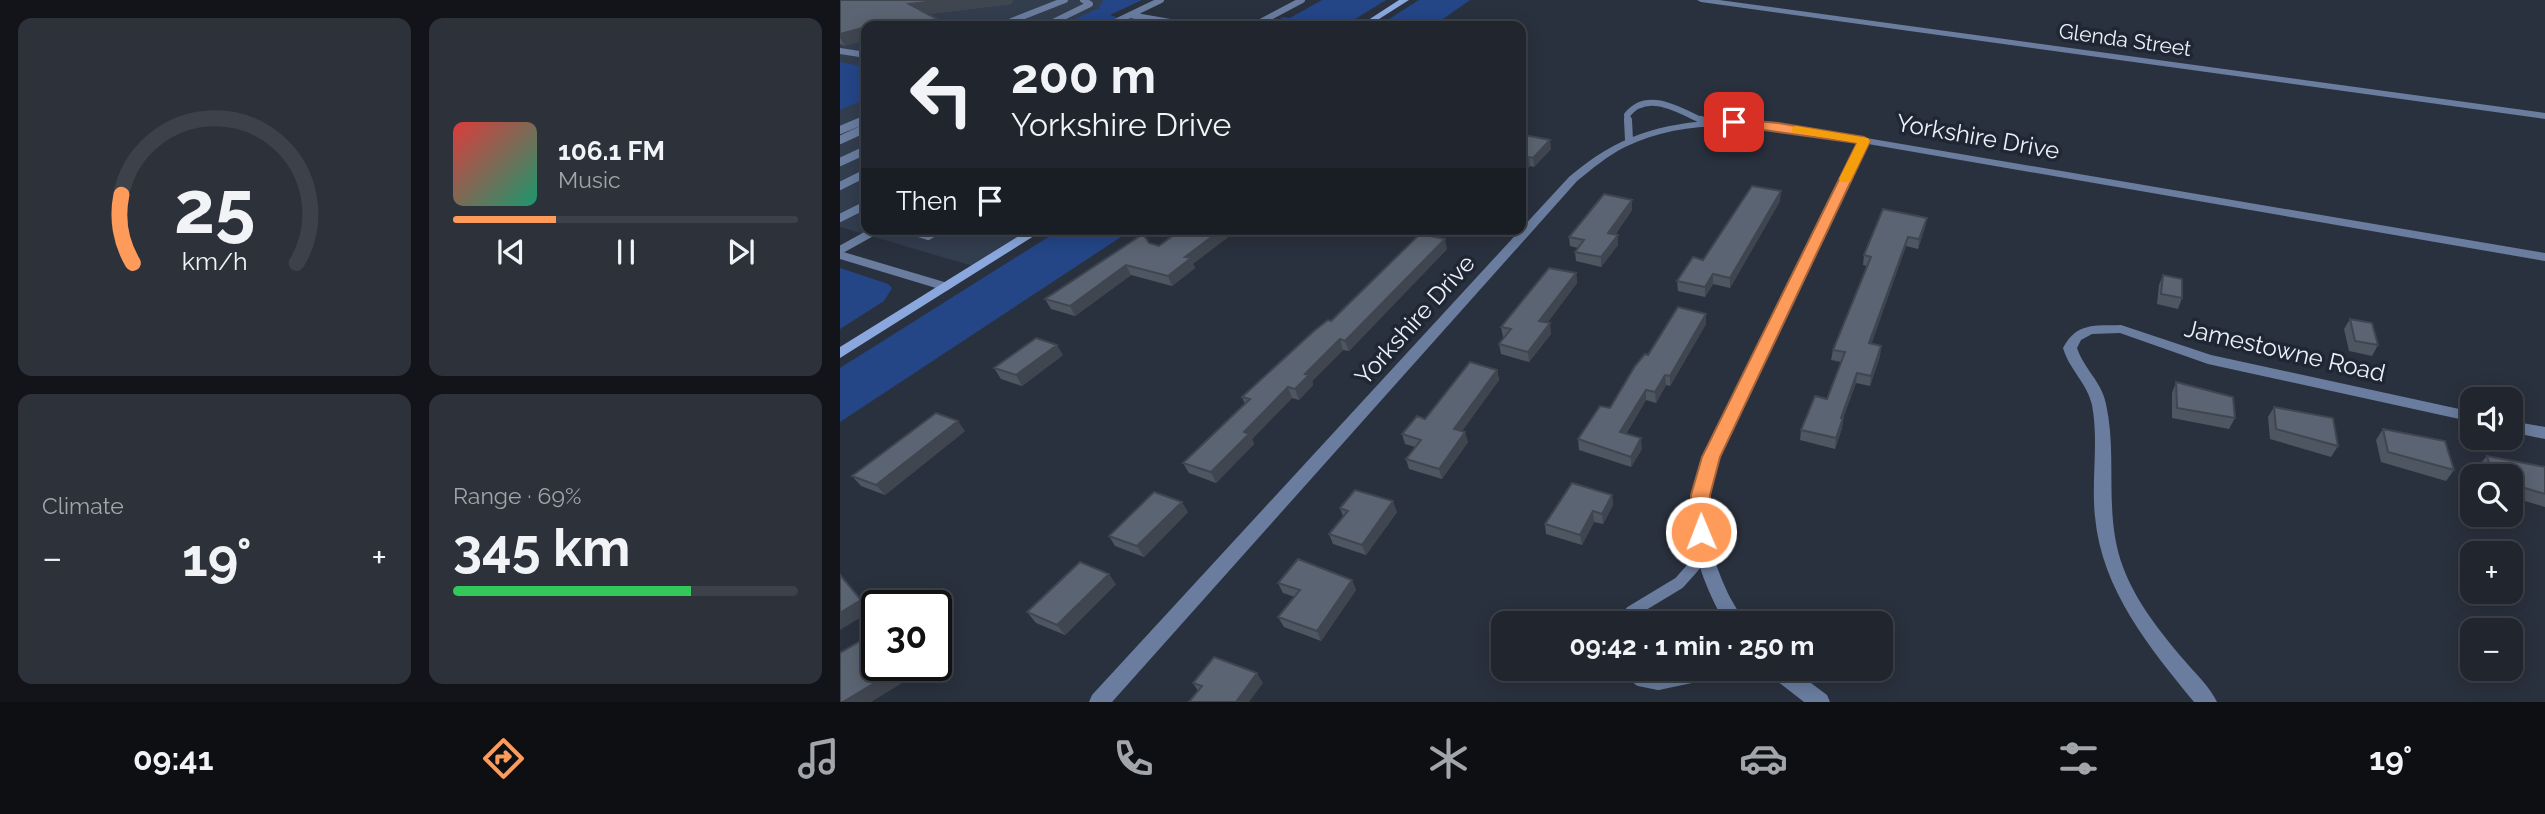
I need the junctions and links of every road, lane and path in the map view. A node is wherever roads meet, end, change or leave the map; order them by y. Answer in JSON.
{"nodes":[{"id":1,"x":1065,"y":0,"type":"edge"},
{"id":2,"x":1083,"y":0,"type":"edge"},
{"id":3,"x":1161,"y":0,"type":"edge"},
{"id":4,"x":1302,"y":0,"type":"edge"},
{"id":5,"x":1405,"y":0,"type":"edge"},
{"id":6,"x":1701,"y":0,"type":"edge"},
{"id":7,"x":1130,"y":15,"type":"junction"},
{"id":8,"x":1012,"y":21,"type":"edge"},
{"id":9,"x":1057,"y":21,"type":"edge"},
{"id":10,"x":1117,"y":21,"type":"edge"},
{"id":11,"x":1164,"y":21,"type":"edge"},
{"id":12,"x":1262,"y":21,"type":"edge"},
{"id":13,"x":1371,"y":21,"type":"edge"},
{"id":14,"x":840,"y":51,"type":"edge"},
{"id":15,"x":861,"y":54,"type":"edge"},
{"id":16,"x":2545,"y":116,"type":"edge"},
{"id":17,"x":861,"y":121,"type":"edge"},
{"id":18,"x":1708,"y":122,"type":"junction"},
{"id":19,"x":840,"y":130,"type":"edge"},
{"id":20,"x":861,"y":130,"type":"edge"},
{"id":21,"x":840,"y":140,"type":"edge"},
{"id":22,"x":1629,"y":140,"type":"junction"},
{"id":23,"x":1864,"y":141,"type":"junction"},
{"id":24,"x":861,"y":152,"type":"edge"},
{"id":25,"x":840,"y":162,"type":"edge"},
{"id":26,"x":861,"y":176,"type":"edge"},
{"id":27,"x":840,"y":186,"type":"edge"},
{"id":28,"x":861,"y":208,"type":"edge"},
{"id":29,"x":840,"y":219,"type":"edge"},
{"id":30,"x":1526,"y":231,"type":"edge"},
{"id":31,"x":867,"y":235,"type":"edge"},
{"id":32,"x":1030,"y":235,"type":"edge"},
{"id":33,"x":1522,"y":235,"type":"edge"},
{"id":34,"x":840,"y":250,"type":"edge"},
{"id":35,"x":840,"y":256,"type":"edge"},
{"id":36,"x":2545,"y":257,"type":"edge"},
{"id":37,"x":946,"y":287,"type":"junction"},
{"id":38,"x":840,"y":353,"type":"edge"},
{"id":39,"x":2460,"y":414,"type":"edge"},
{"id":40,"x":2523,"y":428,"type":"edge"},
{"id":41,"x":2545,"y":433,"type":"edge"},
{"id":42,"x":1705,"y":554,"type":"junction"},
{"id":43,"x":1633,"y":611,"type":"edge"},
{"id":44,"x":1728,"y":611,"type":"edge"},
{"id":45,"x":1644,"y":681,"type":"edge"},
{"id":46,"x":1673,"y":681,"type":"edge"},
{"id":47,"x":1792,"y":681,"type":"edge"},
{"id":48,"x":1099,"y":702,"type":"edge"},
{"id":49,"x":1820,"y":702,"type":"edge"},
{"id":50,"x":2207,"y":702,"type":"edge"}],
"edges":[{"from":1,"to":8,"type":"lane"},
{"from":2,"to":9,"type":"lane"},
{"from":3,"to":7,"type":"lane"},
{"from":4,"to":12,"type":"lane"},
{"from":5,"to":13,"type":"main road"},
{"from":6,"to":16,"type":"street","name":"Glenda Street"},
{"from":7,"to":10,"type":"lane"},
{"from":7,"to":11,"type":"lane"},
{"from":14,"to":15,"type":"lane"},
{"from":17,"to":19,"type":"lane"},
{"from":18,"to":22,"type":"street","name":"Yorkshire Drive"},
{"from":18,"to":22,"type":"lane"},
{"from":18,"to":23,"type":"street","name":"Yorkshire Drive"},
{"from":20,"to":21,"type":"lane"},
{"from":22,"to":30,"type":"street","name":"Yorkshire Drive"},
{"from":23,"to":36,"type":"street","name":"Yorkshire Drive"},
{"from":23,"to":42,"type":"street"},
{"from":24,"to":25,"type":"lane"},
{"from":26,"to":27,"type":"lane"},
{"from":28,"to":29,"type":"lane"},
{"from":31,"to":34,"type":"lane"},
{"from":32,"to":37,"type":"main road"},
{"from":33,"to":48,"type":"street","name":"Yorkshire Drive"},
{"from":35,"to":37,"type":"street"},
{"from":37,"to":38,"type":"main road"},
{"from":39,"to":50,"type":"street","name":"Jamestowne Road"},
{"from":40,"to":41,"type":"street"},
{"from":42,"to":43,"type":"lane"},
{"from":42,"to":44,"type":"street"},
{"from":45,"to":46,"type":"lane"},
{"from":47,"to":49,"type":"street"}]}
